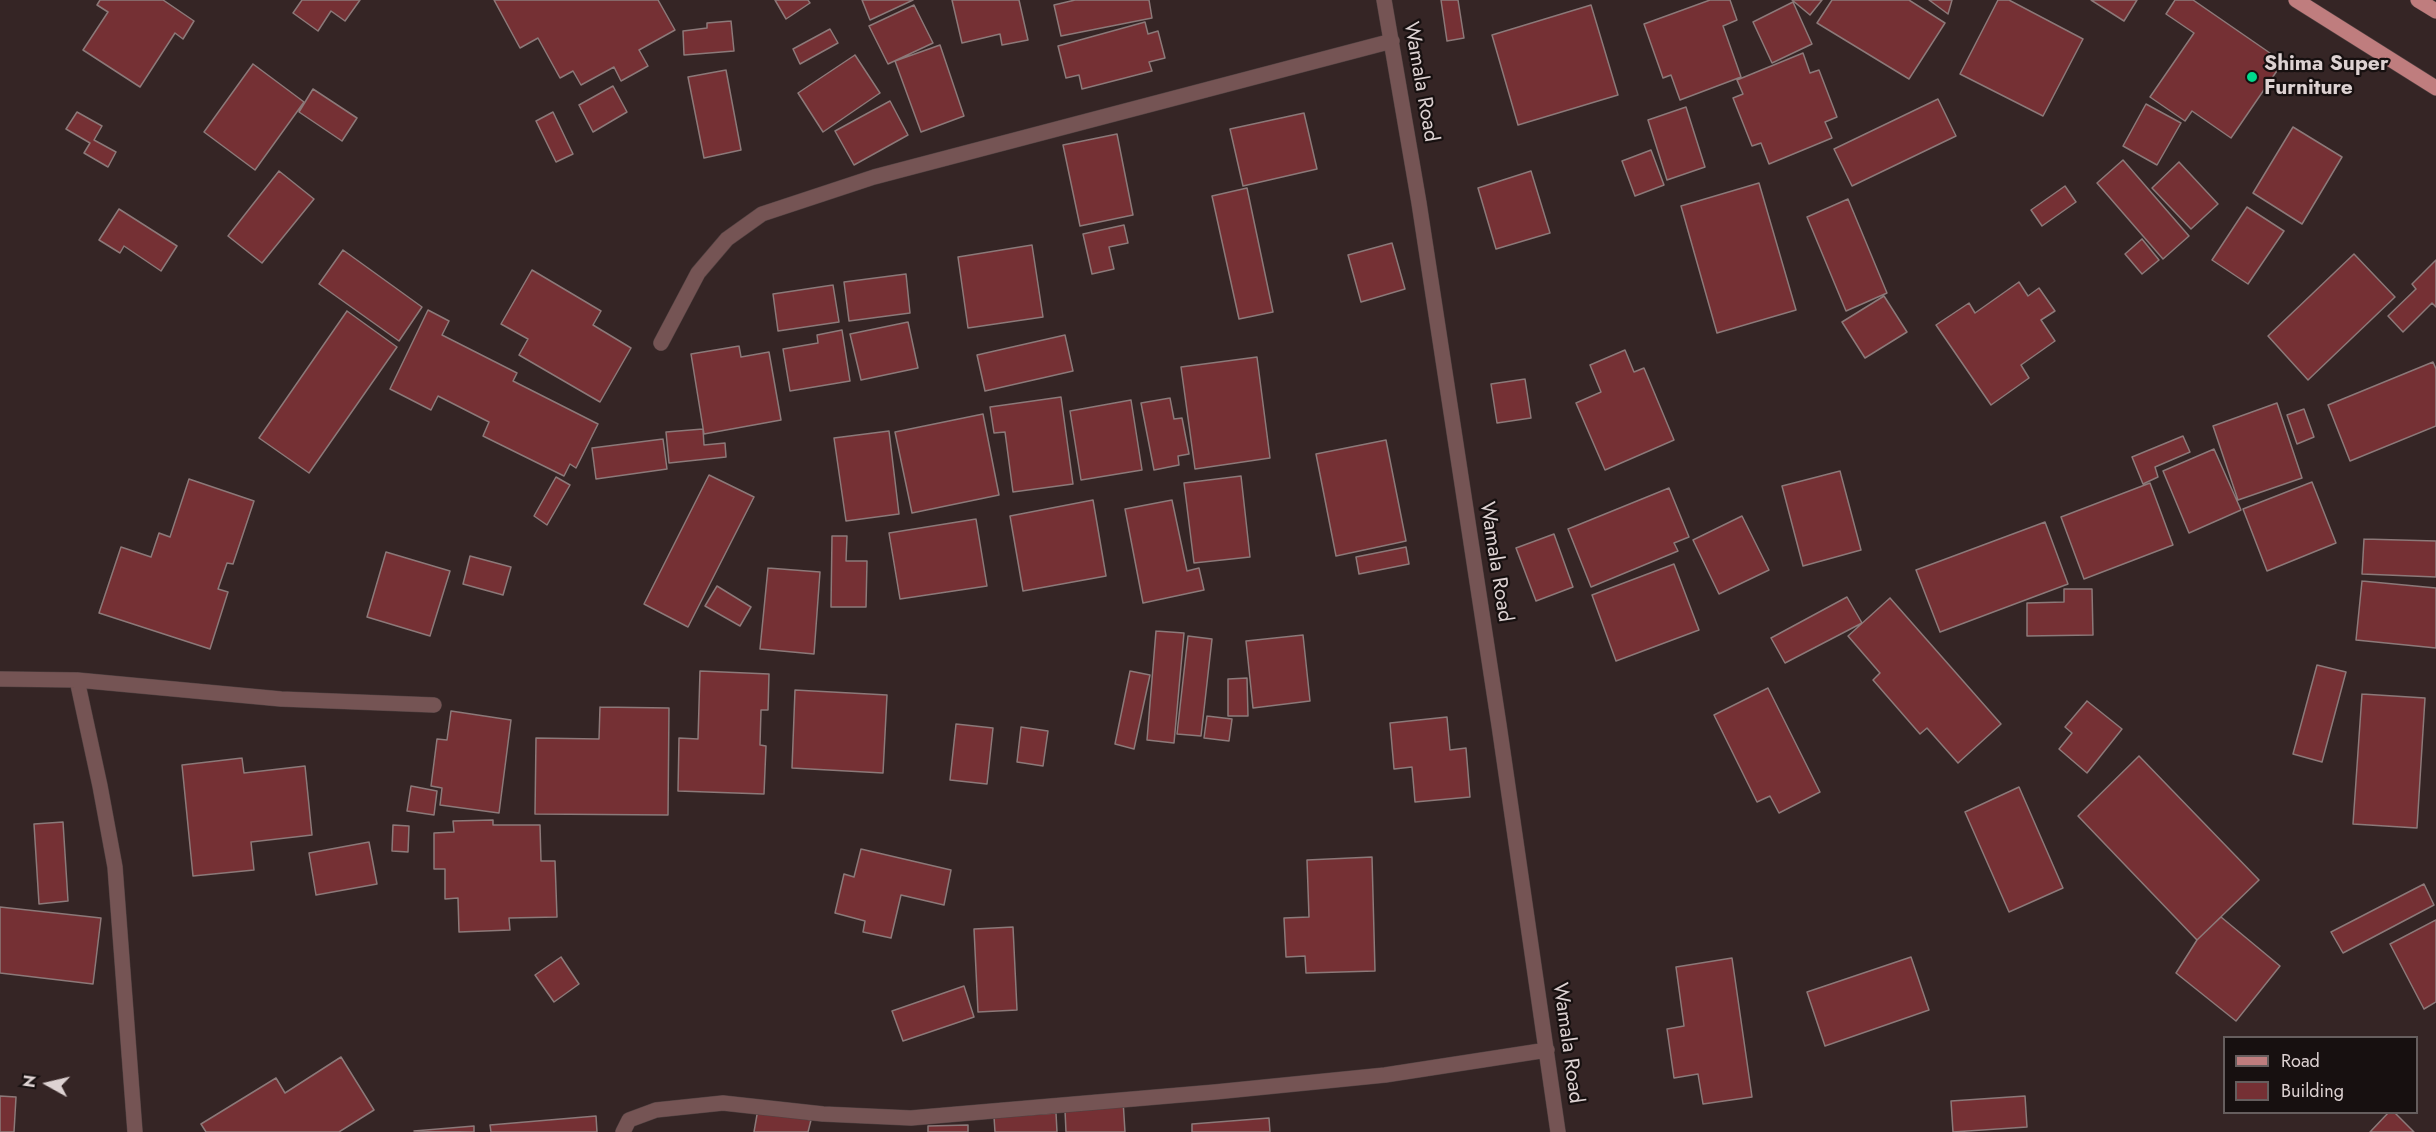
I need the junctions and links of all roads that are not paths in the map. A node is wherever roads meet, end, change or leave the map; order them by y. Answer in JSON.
{"nodes":[{"id":1,"x":1384,"y":0,"type":"edge"},
{"id":2,"x":2296,"y":0,"type":"edge"},
{"id":3,"x":2418,"y":0,"type":"edge"},
{"id":4,"x":2436,"y":11,"type":"edge"},
{"id":5,"x":1392,"y":40,"type":"junction"},
{"id":6,"x":2436,"y":88,"type":"edge"},
{"id":7,"x":661,"y":343,"type":"dead end"},
{"id":8,"x":0,"y":679,"type":"edge"},
{"id":9,"x":77,"y":680,"type":"junction"},
{"id":10,"x":434,"y":705,"type":"dead end"},
{"id":11,"x":1547,"y":1050,"type":"junction"},
{"id":12,"x":135,"y":1132,"type":"edge"},
{"id":13,"x":623,"y":1132,"type":"edge"},
{"id":14,"x":1558,"y":1132,"type":"edge"}],
"edges":[{"from":1,"to":5,"type":"street","name":"Wamala Road"},
{"from":2,"to":6,"type":"main road"},
{"from":3,"to":4,"type":"main road"},
{"from":5,"to":7,"type":"street"},
{"from":5,"to":11,"type":"street","name":"Wamala Road"},
{"from":8,"to":9,"type":"street"},
{"from":9,"to":10,"type":"street"},
{"from":9,"to":12,"type":"street"},
{"from":11,"to":13,"type":"street"},
{"from":11,"to":14,"type":"street","name":"Wamala Road"}]}
